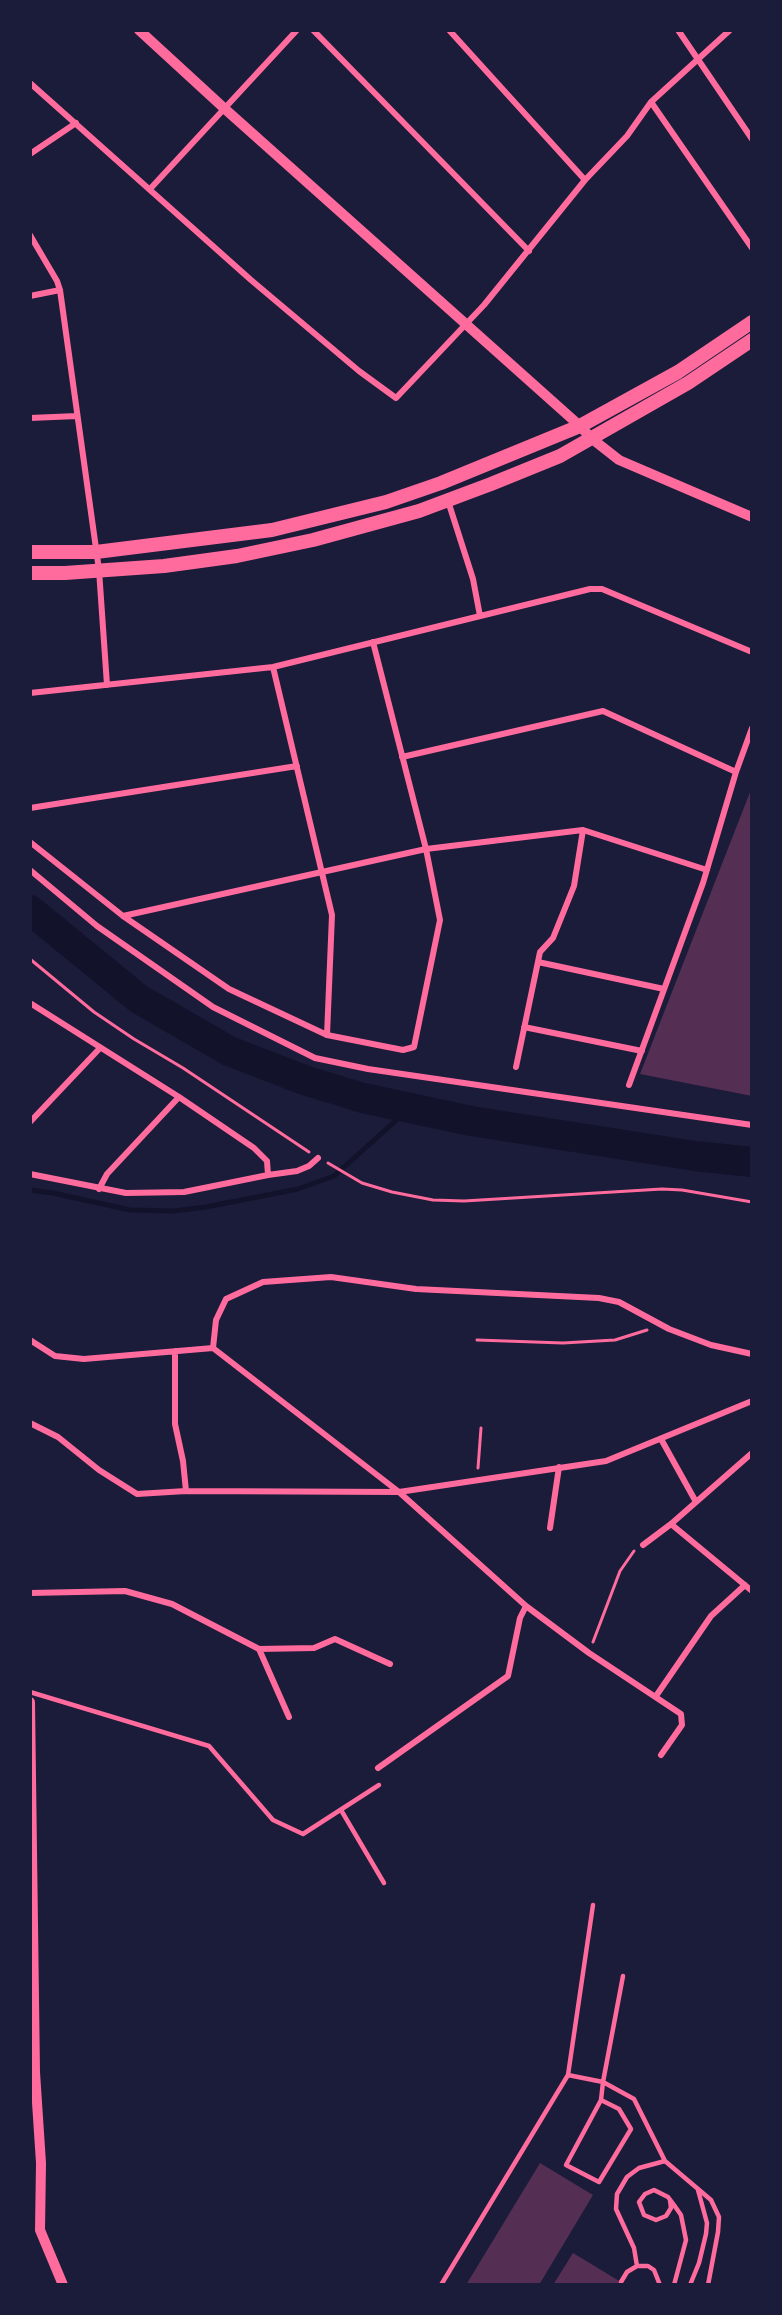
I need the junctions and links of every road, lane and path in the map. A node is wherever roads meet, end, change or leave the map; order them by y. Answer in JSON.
{"nodes":[{"id":1,"x":139,"y":30,"type":"edge"},
{"id":2,"x":297,"y":30,"type":"edge"},
{"id":3,"x":313,"y":30,"type":"edge"},
{"id":4,"x":448,"y":30,"type":"edge"},
{"id":5,"x":678,"y":30,"type":"edge"},
{"id":6,"x":730,"y":30,"type":"edge"},
{"id":7,"x":697,"y":59,"type":"junction"},
{"id":8,"x":30,"y":83,"type":"edge"},
{"id":9,"x":651,"y":102,"type":"junction"},
{"id":10,"x":225,"y":109,"type":"junction"},
{"id":11,"x":76,"y":123,"type":"junction"},
{"id":12,"x":752,"y":139,"type":"edge"},
{"id":13,"x":30,"y":154,"type":"edge"},
{"id":14,"x":585,"y":180,"type":"junction"},
{"id":15,"x":150,"y":189,"type":"junction"},
{"id":16,"x":30,"y":235,"type":"edge"},
{"id":17,"x":752,"y":248,"type":"edge"},
{"id":18,"x":529,"y":251,"type":"junction"},
{"id":19,"x":60,"y":290,"type":"junction"},
{"id":20,"x":30,"y":296,"type":"edge"},
{"id":21,"x":752,"y":321,"type":"edge"},
{"id":22,"x":466,"y":323,"type":"junction"},
{"id":23,"x":752,"y":340,"type":"edge"},
{"id":24,"x":77,"y":416,"type":"junction"},
{"id":25,"x":30,"y":418,"type":"edge"},
{"id":26,"x":580,"y":426,"type":"junction"},
{"id":27,"x":591,"y":438,"type":"junction"},
{"id":28,"x":447,"y":500,"type":"junction"},
{"id":29,"x":751,"y":515,"type":"edge"},
{"id":30,"x":30,"y":552,"type":"edge"},
{"id":31,"x":96,"y":552,"type":"junction"},
{"id":32,"x":99,"y":570,"type":"junction"},
{"id":33,"x":30,"y":573,"type":"edge"},
{"id":34,"x":480,"y":616,"type":"junction"},
{"id":35,"x":373,"y":642,"type":"junction"},
{"id":36,"x":752,"y":652,"type":"edge"},
{"id":37,"x":273,"y":667,"type":"junction"},
{"id":38,"x":108,"y":685,"type":"junction"},
{"id":39,"x":30,"y":693,"type":"edge"},
{"id":40,"x":752,"y":728,"type":"edge"},
{"id":41,"x":402,"y":757,"type":"junction"},
{"id":42,"x":297,"y":766,"type":"junction"},
{"id":43,"x":736,"y":772,"type":"junction"},
{"id":44,"x":30,"y":808,"type":"edge"},
{"id":45,"x":583,"y":830,"type":"junction"},
{"id":46,"x":30,"y":842,"type":"edge"},
{"id":47,"x":426,"y":849,"type":"junction"},
{"id":48,"x":30,"y":870,"type":"edge"},
{"id":49,"x":323,"y":870,"type":"junction"},
{"id":50,"x":706,"y":870,"type":"junction"},
{"id":51,"x":123,"y":916,"type":"junction"},
{"id":52,"x":30,"y":959,"type":"edge"},
{"id":53,"x":538,"y":962,"type":"junction"},
{"id":54,"x":664,"y":990,"type":"junction"},
{"id":55,"x":30,"y":1003,"type":"edge"},
{"id":56,"x":524,"y":1028,"type":"junction"},
{"id":57,"x":327,"y":1035,"type":"junction"},
{"id":58,"x":100,"y":1048,"type":"junction"},
{"id":59,"x":642,"y":1051,"type":"junction"},
{"id":60,"x":516,"y":1067,"type":"dead end"},
{"id":61,"x":629,"y":1085,"type":"dead end"},
{"id":62,"x":179,"y":1097,"type":"junction"},
{"id":63,"x":30,"y":1122,"type":"edge"},
{"id":64,"x":752,"y":1125,"type":"edge"},
{"id":65,"x":318,"y":1158,"type":"junction"},
{"id":66,"x":30,"y":1174,"type":"edge"},
{"id":67,"x":268,"y":1175,"type":"junction"},
{"id":68,"x":99,"y":1189,"type":"junction"},
{"id":69,"x":752,"y":1202,"type":"edge"},
{"id":70,"x":656,"y":1321,"type":"junction"},
{"id":71,"x":30,"y":1340,"type":"edge"},
{"id":72,"x":477,"y":1340,"type":"dead end"},
{"id":73,"x":213,"y":1348,"type":"junction"},
{"id":74,"x":175,"y":1351,"type":"junction"},
{"id":75,"x":752,"y":1354,"type":"edge"},
{"id":76,"x":752,"y":1401,"type":"edge"},
{"id":77,"x":30,"y":1424,"type":"edge"},
{"id":78,"x":481,"y":1428,"type":"dead end"},
{"id":79,"x":661,"y":1439,"type":"junction"},
{"id":80,"x":752,"y":1453,"type":"edge"},
{"id":81,"x":559,"y":1467,"type":"junction"},
{"id":82,"x":477,"y":1479,"type":"junction"},
{"id":83,"x":186,"y":1491,"type":"junction"},
{"id":84,"x":399,"y":1492,"type":"junction"},
{"id":85,"x":696,"y":1502,"type":"junction"},
{"id":86,"x":671,"y":1524,"type":"junction"},
{"id":87,"x":550,"y":1528,"type":"dead end"},
{"id":88,"x":643,"y":1545,"type":"joint"},
{"id":89,"x":745,"y":1585,"type":"junction"},
{"id":90,"x":752,"y":1591,"type":"edge"},
{"id":91,"x":30,"y":1593,"type":"edge"},
{"id":92,"x":526,"y":1606,"type":"junction"},
{"id":93,"x":259,"y":1649,"type":"junction"},
{"id":94,"x":589,"y":1653,"type":"junction"},
{"id":95,"x":390,"y":1664,"type":"dead end"},
{"id":96,"x":30,"y":1692,"type":"edge"},
{"id":97,"x":656,"y":1696,"type":"junction"},
{"id":98,"x":30,"y":1702,"type":"edge"},
{"id":99,"x":289,"y":1717,"type":"dead end"},
{"id":100,"x":661,"y":1755,"type":"dead end"},
{"id":101,"x":378,"y":1768,"type":"dead end"},
{"id":102,"x":379,"y":1785,"type":"dead end"},
{"id":103,"x":341,"y":1810,"type":"junction"},
{"id":104,"x":384,"y":1883,"type":"dead end"},
{"id":105,"x":593,"y":1905,"type":"dead end"},
{"id":106,"x":623,"y":1976,"type":"dead end"},
{"id":107,"x":568,"y":2075,"type":"junction"},
{"id":108,"x":603,"y":2082,"type":"junction"},
{"id":109,"x":601,"y":2100,"type":"junction"},
{"id":110,"x":665,"y":2161,"type":"junction"},
{"id":111,"x":696,"y":2186,"type":"junction"},
{"id":112,"x":670,"y":2200,"type":"junction"},
{"id":113,"x":637,"y":2266,"type":"junction"},
{"id":114,"x":621,"y":2282,"type":"dead end"},
{"id":115,"x":63,"y":2285,"type":"edge"},
{"id":116,"x":441,"y":2285,"type":"edge"},
{"id":117,"x":660,"y":2285,"type":"edge"},
{"id":118,"x":674,"y":2285,"type":"edge"},
{"id":119,"x":690,"y":2285,"type":"edge"},
{"id":120,"x":708,"y":2285,"type":"edge"}],
"edges":[{"from":1,"to":10,"type":"street"},
{"from":2,"to":10,"type":"street"},
{"from":3,"to":18,"type":"street"},
{"from":4,"to":14,"type":"street"},
{"from":5,"to":7,"type":"street"},
{"from":6,"to":7,"type":"street"},
{"from":7,"to":9,"type":"street"},
{"from":7,"to":12,"type":"street"},
{"from":8,"to":11,"type":"street"},
{"from":9,"to":14,"type":"street"},
{"from":9,"to":17,"type":"street"},
{"from":10,"to":15,"type":"street"},
{"from":10,"to":22,"type":"street"},
{"from":11,"to":13,"type":"street"},
{"from":11,"to":15,"type":"street"},
{"from":14,"to":18,"type":"street"},
{"from":15,"to":22,"type":"street"},
{"from":16,"to":19,"type":"street"},
{"from":18,"to":22,"type":"street"},
{"from":19,"to":20,"type":"street"},
{"from":19,"to":24,"type":"street"},
{"from":21,"to":26,"type":"highway"},
{"from":22,"to":26,"type":"street"},
{"from":23,"to":27,"type":"highway"},
{"from":24,"to":25,"type":"street"},
{"from":24,"to":31,"type":"street"},
{"from":26,"to":27,"type":"street"},
{"from":26,"to":31,"type":"highway"},
{"from":27,"to":28,"type":"highway"},
{"from":27,"to":29,"type":"street"},
{"from":28,"to":32,"type":"highway"},
{"from":28,"to":34,"type":"street"},
{"from":30,"to":31,"type":"highway"},
{"from":31,"to":32,"type":"street"},
{"from":32,"to":33,"type":"highway"},
{"from":32,"to":38,"type":"street"},
{"from":34,"to":35,"type":"street"},
{"from":34,"to":36,"type":"street"},
{"from":35,"to":37,"type":"street"},
{"from":35,"to":41,"type":"street"},
{"from":37,"to":38,"type":"street"},
{"from":37,"to":42,"type":"street"},
{"from":38,"to":39,"type":"street"},
{"from":40,"to":43,"type":"street"},
{"from":41,"to":43,"type":"street"},
{"from":41,"to":47,"type":"street"},
{"from":42,"to":44,"type":"street"},
{"from":42,"to":49,"type":"street"},
{"from":43,"to":50,"type":"street"},
{"from":45,"to":47,"type":"street"},
{"from":45,"to":50,"type":"street"},
{"from":45,"to":53,"type":"street"},
{"from":46,"to":51,"type":"street"},
{"from":47,"to":49,"type":"street"},
{"from":47,"to":57,"type":"street"},
{"from":48,"to":64,"type":"street"},
{"from":49,"to":51,"type":"street"},
{"from":49,"to":57,"type":"street"},
{"from":50,"to":54,"type":"street"},
{"from":51,"to":57,"type":"street"},
{"from":52,"to":65,"type":"path"},
{"from":53,"to":54,"type":"street"},
{"from":53,"to":56,"type":"street"},
{"from":54,"to":59,"type":"street"},
{"from":55,"to":58,"type":"street"},
{"from":56,"to":59,"type":"street"},
{"from":56,"to":60,"type":"street"},
{"from":58,"to":62,"type":"street"},
{"from":58,"to":63,"type":"street"},
{"from":59,"to":61,"type":"street"},
{"from":62,"to":67,"type":"street"},
{"from":62,"to":68,"type":"street"},
{"from":65,"to":67,"type":"street"},
{"from":65,"to":69,"type":"path"},
{"from":66,"to":68,"type":"street"},
{"from":67,"to":68,"type":"street"},
{"from":70,"to":72,"type":"path"},
{"from":70,"to":73,"type":"street"},
{"from":70,"to":75,"type":"street"},
{"from":71,"to":74,"type":"street"},
{"from":73,"to":74,"type":"street"},
{"from":73,"to":84,"type":"street"},
{"from":74,"to":83,"type":"street"},
{"from":76,"to":79,"type":"street"},
{"from":77,"to":83,"type":"street"},
{"from":78,"to":82,"type":"path"},
{"from":79,"to":81,"type":"street"},
{"from":79,"to":85,"type":"street"},
{"from":80,"to":85,"type":"street"},
{"from":81,"to":82,"type":"street"},
{"from":81,"to":87,"type":"street"},
{"from":82,"to":84,"type":"street"},
{"from":83,"to":84,"type":"street"},
{"from":84,"to":92,"type":"street"},
{"from":85,"to":86,"type":"street"},
{"from":86,"to":88,"type":"street"},
{"from":86,"to":89,"type":"street"},
{"from":88,"to":94,"type":"path"},
{"from":89,"to":90,"type":"street"},
{"from":89,"to":97,"type":"street"},
{"from":91,"to":93,"type":"street"},
{"from":92,"to":94,"type":"street"},
{"from":92,"to":101,"type":"street"},
{"from":93,"to":95,"type":"street"},
{"from":93,"to":99,"type":"street"},
{"from":94,"to":97,"type":"street"},
{"from":96,"to":103,"type":"lane"},
{"from":97,"to":100,"type":"street"},
{"from":98,"to":115,"type":"street"},
{"from":102,"to":103,"type":"lane"},
{"from":103,"to":104,"type":"lane"},
{"from":105,"to":107,"type":"lane"},
{"from":106,"to":108,"type":"lane"},
{"from":107,"to":108,"type":"lane"},
{"from":107,"to":116,"type":"lane"},
{"from":108,"to":109,"type":"lane"},
{"from":108,"to":110,"type":"lane"},
{"from":109,"to":109,"type":"lane"},
{"from":110,"to":111,"type":"lane"},
{"from":110,"to":113,"type":"lane"},
{"from":111,"to":119,"type":"lane"},
{"from":111,"to":120,"type":"lane"},
{"from":112,"to":112,"type":"lane"},
{"from":112,"to":118,"type":"lane"},
{"from":113,"to":114,"type":"lane"},
{"from":113,"to":117,"type":"lane"}]}
